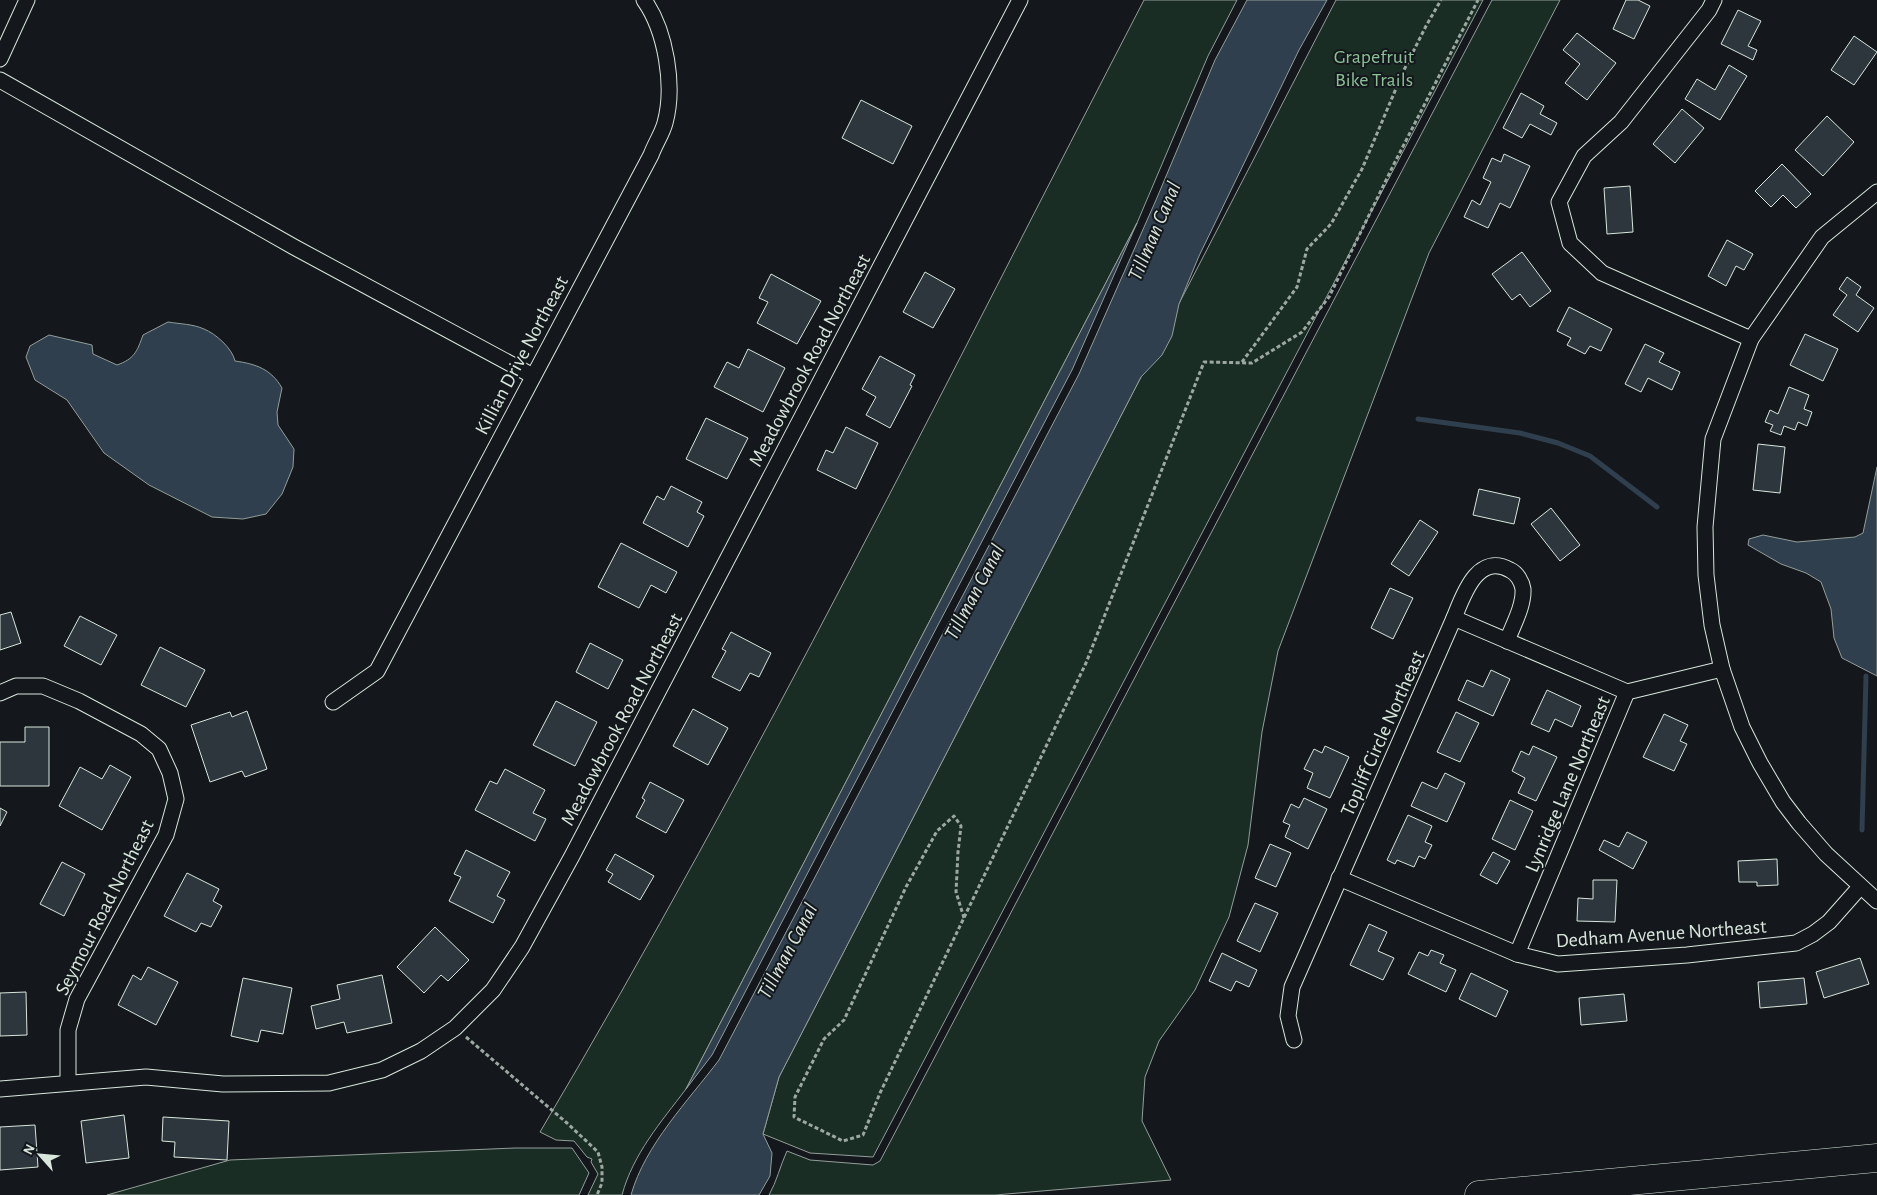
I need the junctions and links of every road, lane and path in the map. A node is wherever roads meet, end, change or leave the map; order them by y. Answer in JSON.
{"nodes":[{"id":1,"x":27,"y":0,"type":"edge"},
{"id":2,"x":644,"y":0,"type":"edge"},
{"id":3,"x":1020,"y":0,"type":"edge"},
{"id":4,"x":1441,"y":0,"type":"edge"},
{"id":5,"x":1478,"y":0,"type":"edge"},
{"id":6,"x":1714,"y":0,"type":"edge"},
{"id":7,"x":0,"y":59,"type":"edge"},
{"id":8,"x":0,"y":80,"type":"edge"},
{"id":9,"x":1877,"y":192,"type":"edge"},
{"id":10,"x":1751,"y":339,"type":"junction"},
{"id":11,"x":1242,"y":362,"type":"junction"},
{"id":12,"x":533,"y":376,"type":"junction"},
{"id":13,"x":1454,"y":618,"type":"junction"},
{"id":14,"x":1507,"y":641,"type":"junction"},
{"id":15,"x":1722,"y":669,"type":"junction"},
{"id":16,"x":1627,"y":692,"type":"junction"},
{"id":17,"x":0,"y":693,"type":"edge"},
{"id":18,"x":334,"y":702,"type":"dead end"},
{"id":19,"x":1339,"y":878,"type":"junction"},
{"id":20,"x":1860,"y":887,"type":"junction"},
{"id":21,"x":1877,"y":901,"type":"edge"},
{"id":22,"x":964,"y":918,"type":"junction"},
{"id":23,"x":1517,"y":954,"type":"junction"},
{"id":24,"x":455,"y":1028,"type":"junction"},
{"id":25,"x":1294,"y":1040,"type":"dead end"},
{"id":26,"x":68,"y":1082,"type":"junction"},
{"id":27,"x":0,"y":1089,"type":"edge"},
{"id":28,"x":1877,"y":1158,"type":"edge"},
{"id":29,"x":597,"y":1195,"type":"edge"},
{"id":30,"x":1479,"y":1195,"type":"edge"}],
"edges":[{"from":1,"to":7,"type":"street"},
{"from":2,"to":12,"type":"street","name":"Killian Drive Northeast"},
{"from":3,"to":24,"type":"street","name":"Meadowbrook Road Northeast"},
{"from":4,"to":11,"type":"path"},
{"from":5,"to":11,"type":"path"},
{"from":6,"to":10,"type":"street"},
{"from":8,"to":12,"type":"street"},
{"from":9,"to":10,"type":"street"},
{"from":10,"to":15,"type":"street"},
{"from":11,"to":22,"type":"path"},
{"from":12,"to":18,"type":"street","name":"Killian Drive Northeast"},
{"from":13,"to":14,"type":"street"},
{"from":13,"to":14,"type":"street"},
{"from":13,"to":19,"type":"street","name":"Topliff Circle Northeast"},
{"from":14,"to":16,"type":"street"},
{"from":15,"to":16,"type":"street","name":"Lynridge Lane Northeast"},
{"from":15,"to":20,"type":"street"},
{"from":16,"to":23,"type":"street","name":"Lynridge Lane Northeast"},
{"from":17,"to":26,"type":"street","name":"Seymour Road Northeast"},
{"from":19,"to":23,"type":"street","name":"Dedham Avenue Northeast"},
{"from":19,"to":25,"type":"street","name":"Topliff Circle Northeast"},
{"from":20,"to":21,"type":"street"},
{"from":20,"to":23,"type":"street","name":"Dedham Avenue Northeast"},
{"from":22,"to":22,"type":"path"},
{"from":24,"to":26,"type":"street","name":"Meadowbrook Road Northeast"},
{"from":24,"to":29,"type":"path"},
{"from":26,"to":27,"type":"street","name":"Meadowbrook Road Northeast"},
{"from":28,"to":30,"type":"highway"}]}
